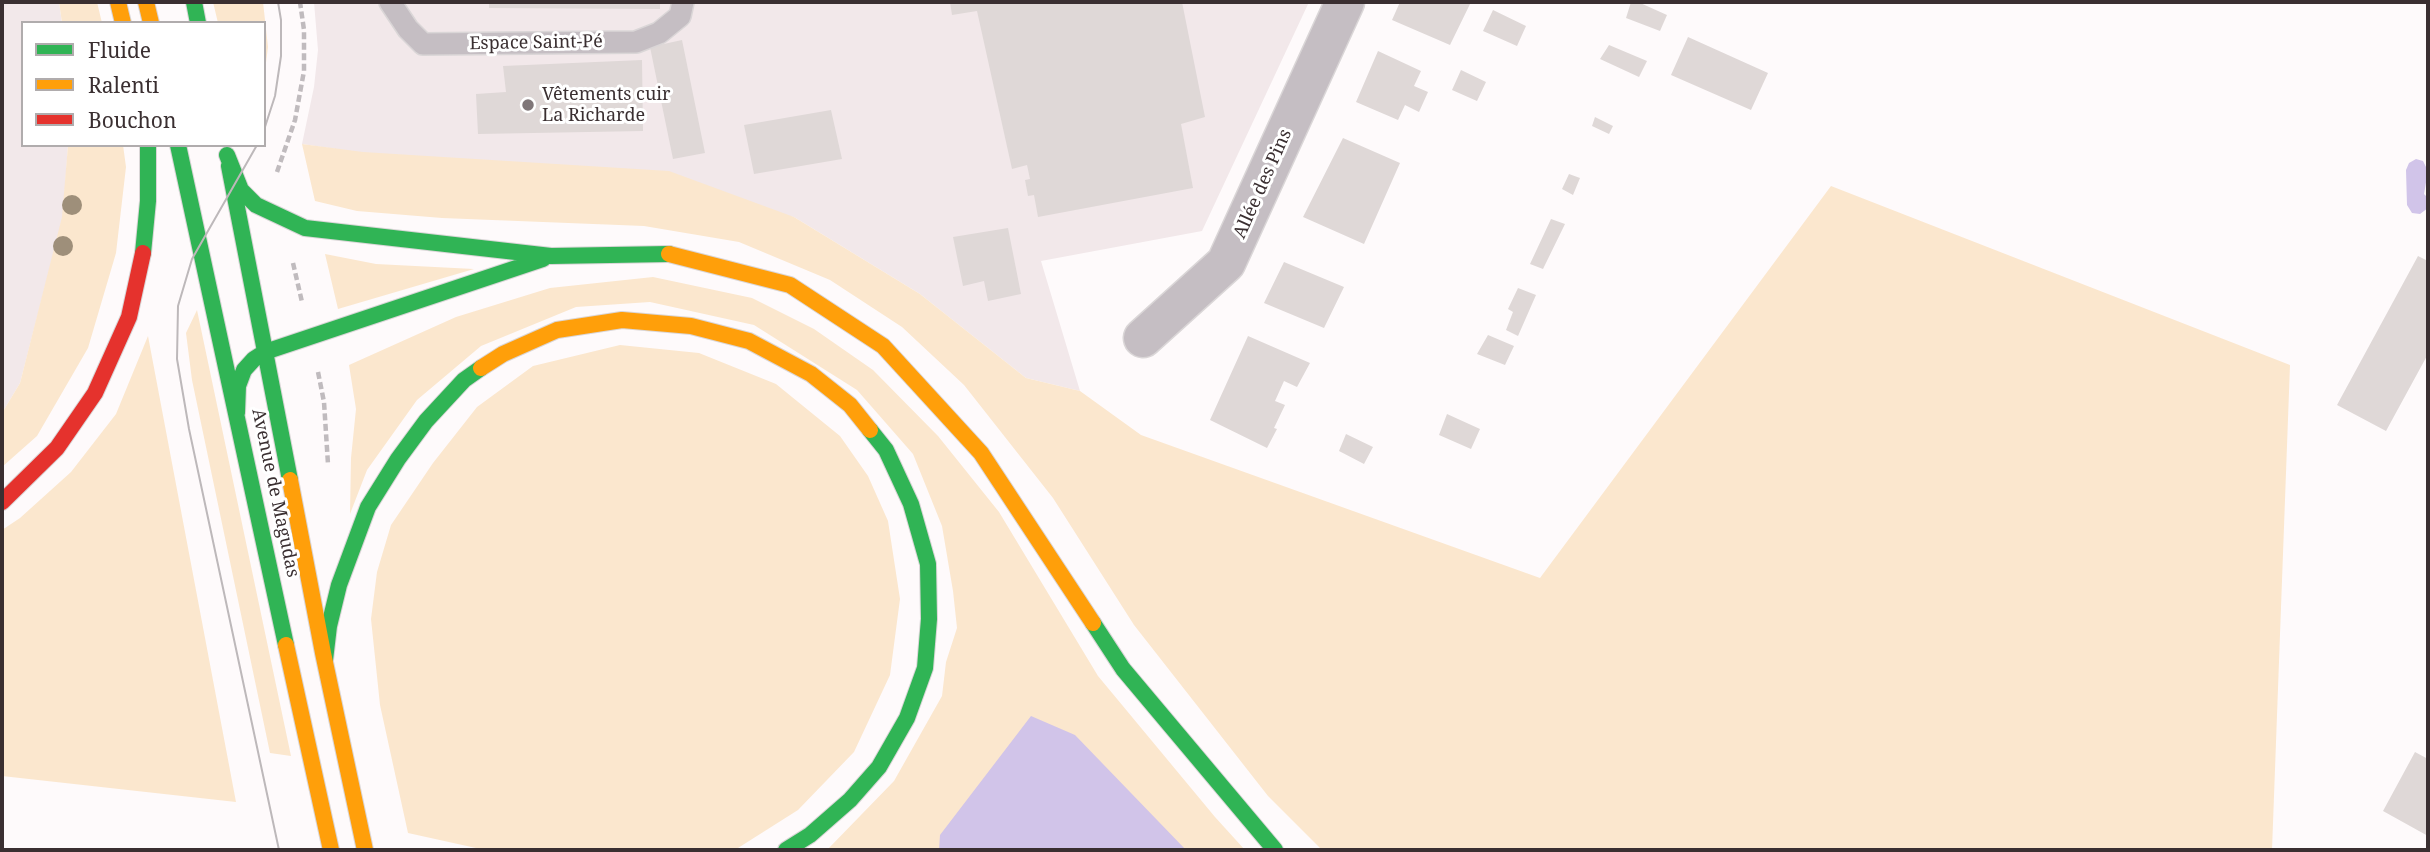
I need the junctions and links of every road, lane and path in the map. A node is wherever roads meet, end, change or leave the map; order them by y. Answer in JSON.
{"nodes":[{"id":1,"x":118,"y":2,"type":"edge"},
{"id":2,"x":146,"y":2,"type":"edge"},
{"id":3,"x":194,"y":2,"type":"edge"},
{"id":4,"x":300,"y":2,"type":"edge"},
{"id":5,"x":390,"y":2,"type":"edge"},
{"id":6,"x":683,"y":2,"type":"edge"},
{"id":7,"x":1345,"y":2,"type":"edge"},
{"id":8,"x":123,"y":21,"type":"edge"},
{"id":9,"x":151,"y":21,"type":"edge"},
{"id":10,"x":198,"y":21,"type":"edge"},
{"id":11,"x":148,"y":147,"type":"edge"},
{"id":12,"x":178,"y":147,"type":"edge"},
{"id":13,"x":226,"y":150,"type":"edge"},
{"id":14,"x":283,"y":219,"type":"junction"},
{"id":15,"x":551,"y":256,"type":"junction"},
{"id":16,"x":310,"y":338,"type":"junction"},
{"id":17,"x":1143,"y":338,"type":"dead end"},
{"id":18,"x":265,"y":352,"type":"junction"},
{"id":19,"x":237,"y":413,"type":"junction"},
{"id":20,"x":328,"y":471,"type":"dead end"},
{"id":21,"x":2,"y":502,"type":"edge"},
{"id":22,"x":325,"y":660,"type":"junction"},
{"id":23,"x":331,"y":850,"type":"edge"},
{"id":24,"x":365,"y":850,"type":"edge"},
{"id":25,"x":786,"y":850,"type":"edge"},
{"id":26,"x":1275,"y":850,"type":"edge"}],
"edges":[{"from":1,"to":8,"type":"main road"},
{"from":2,"to":9,"type":"main road"},
{"from":3,"to":10,"type":"main road"},
{"from":4,"to":14,"type":"path"},
{"from":5,"to":6,"type":"lane","name":"Espace Saint-Pé"},
{"from":7,"to":17,"type":"street","name":"Allée des Pins"},
{"from":11,"to":21,"type":"main road"},
{"from":12,"to":19,"type":"main road","name":"Avenue de Magudas"},
{"from":13,"to":14,"type":"main road"},
{"from":13,"to":18,"type":"main road","name":"Avenue de Magudas"},
{"from":14,"to":15,"type":"main road"},
{"from":14,"to":16,"type":"path"},
{"from":15,"to":16,"type":"main road"},
{"from":15,"to":26,"type":"main road"},
{"from":16,"to":18,"type":"main road"},
{"from":16,"to":20,"type":"path"},
{"from":18,"to":19,"type":"main road"},
{"from":18,"to":22,"type":"main road","name":"Avenue de Magudas"},
{"from":19,"to":23,"type":"main road","name":"Avenue de Magudas"},
{"from":22,"to":24,"type":"main road","name":"Avenue de Magudas"},
{"from":22,"to":25,"type":"main road"}]}
